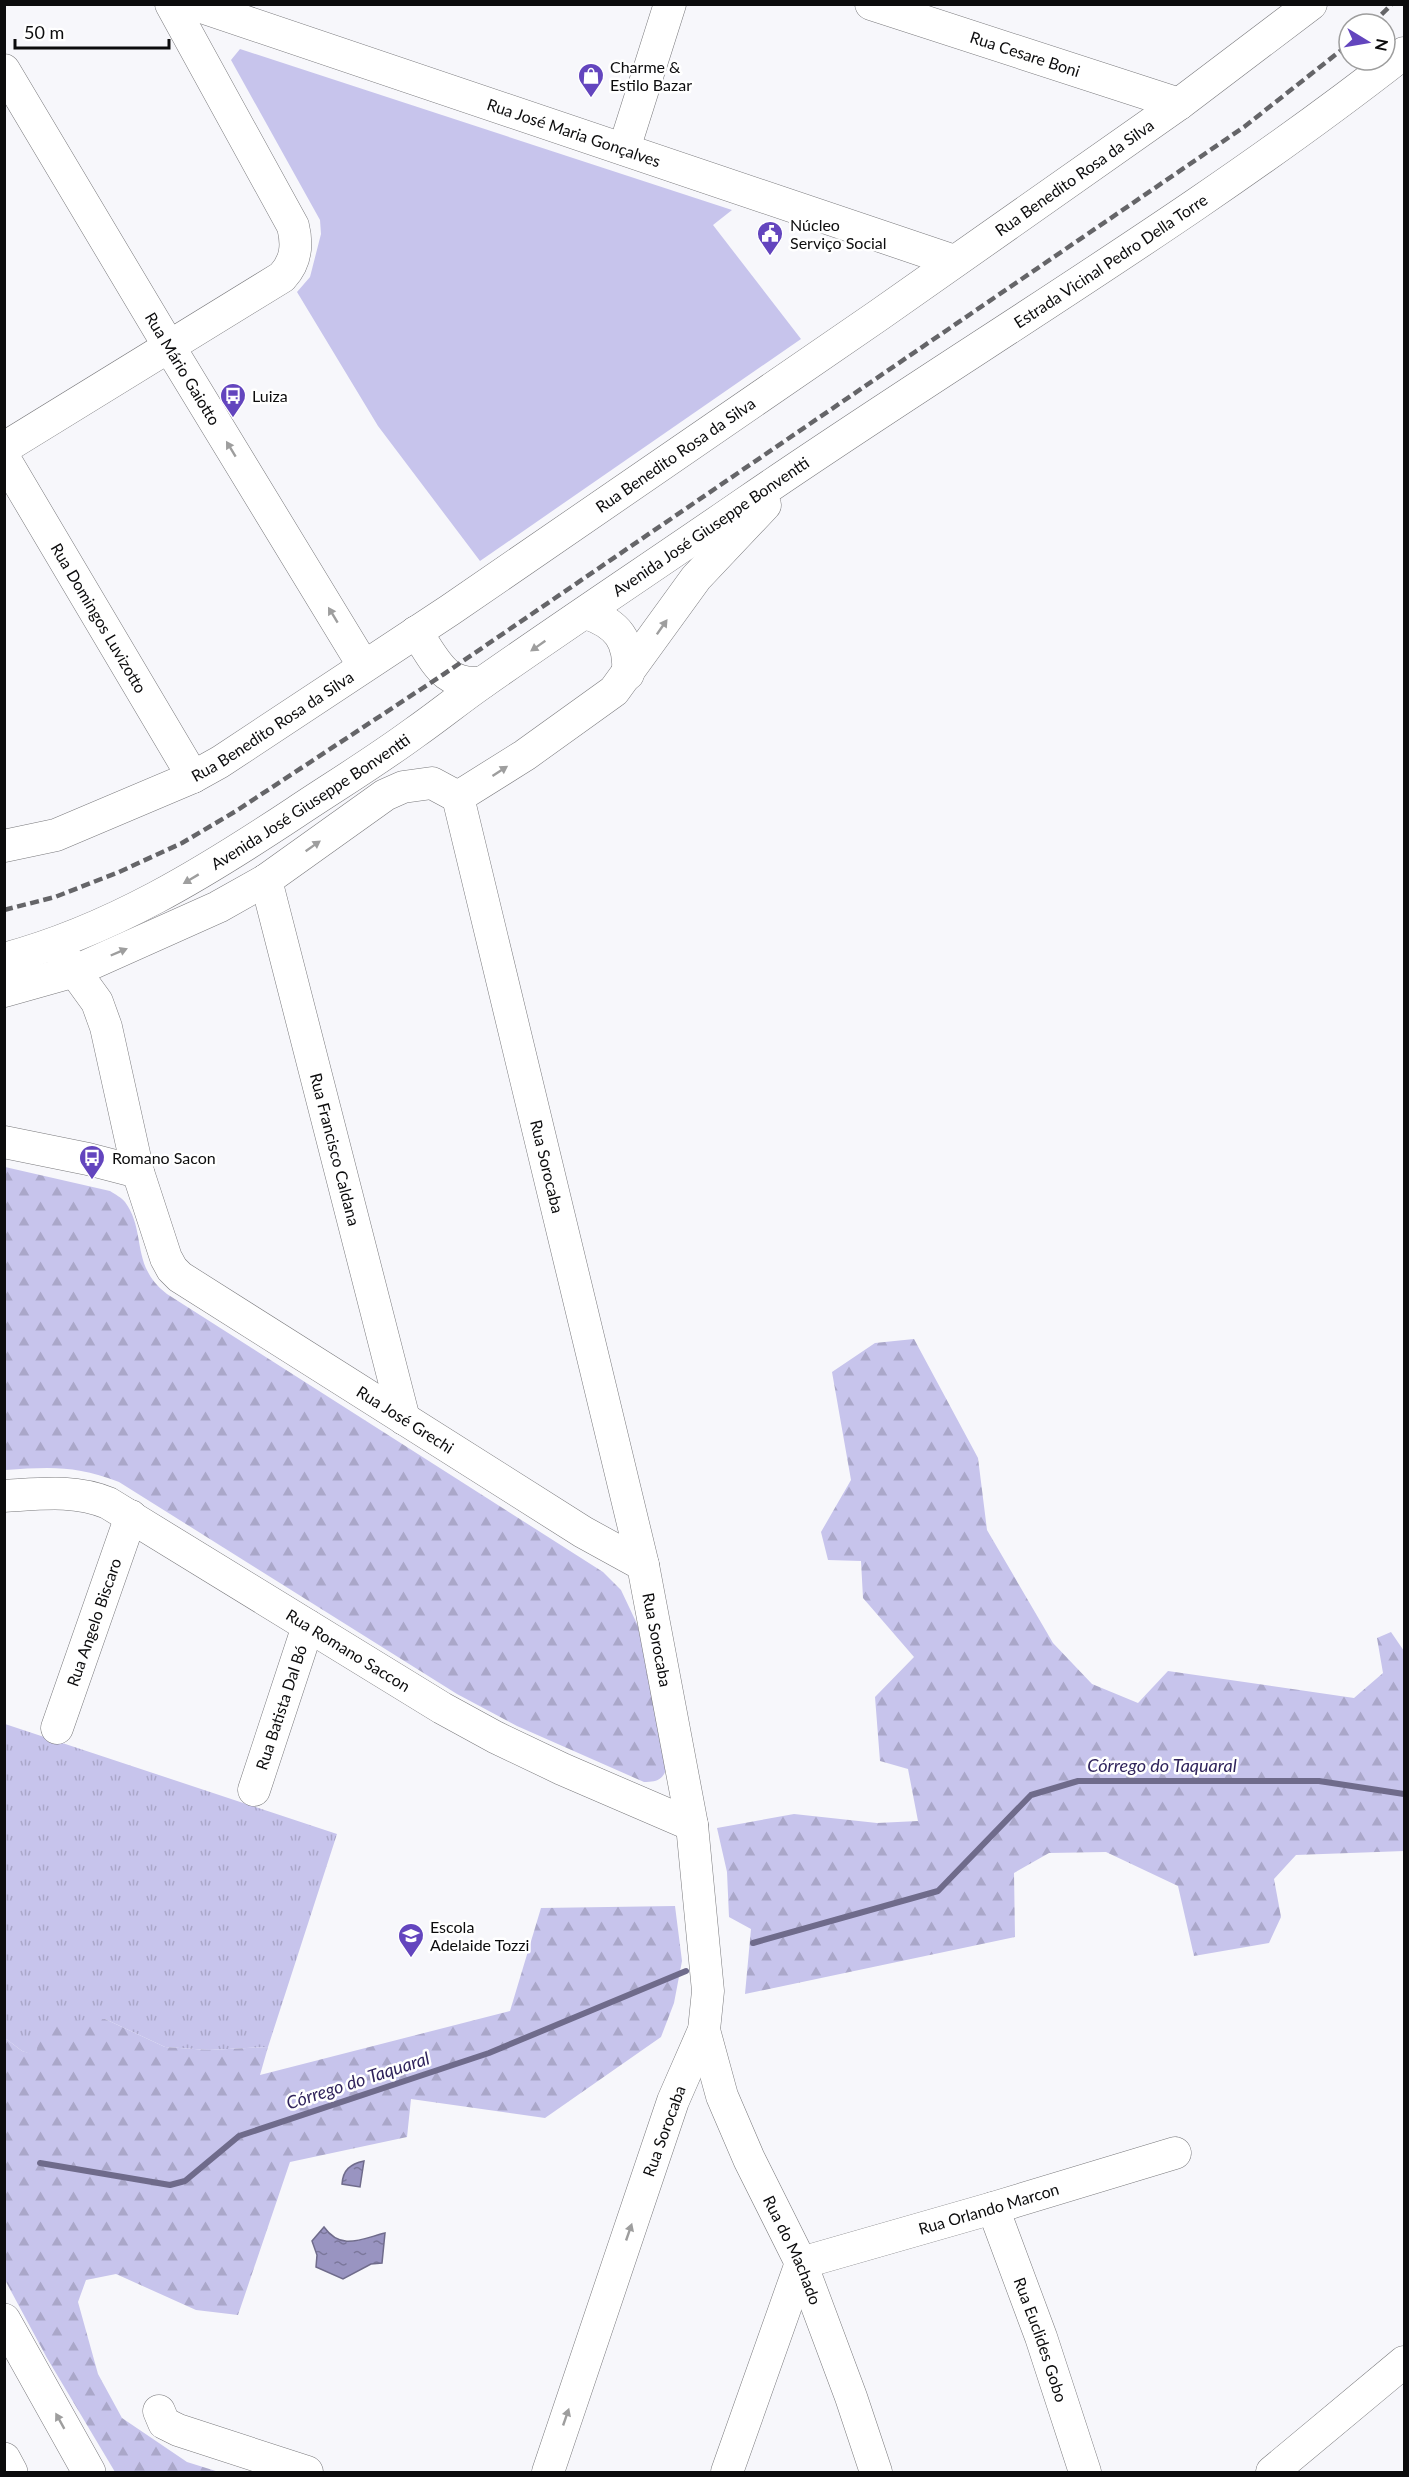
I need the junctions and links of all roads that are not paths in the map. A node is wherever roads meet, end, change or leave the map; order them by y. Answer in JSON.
{"nodes":[{"id":1,"x":171,"y":4,"type":"edge"},
{"id":2,"x":193,"y":4,"type":"edge"},
{"id":3,"x":670,"y":4,"type":"edge"},
{"id":4,"x":871,"y":4,"type":"edge"},
{"id":5,"x":1311,"y":4,"type":"edge"},
{"id":6,"x":1404,"y":53,"type":"edge"},
{"id":7,"x":4,"y":70,"type":"edge"},
{"id":8,"x":1179,"y":104,"type":"junction"},
{"id":9,"x":624,"y":149,"type":"junction"},
{"id":10,"x":954,"y":261,"type":"junction"},
{"id":11,"x":170,"y":348,"type":"junction"},
{"id":12,"x":4,"y":448,"type":"edge"},
{"id":13,"x":4,"y":458,"type":"edge"},
{"id":14,"x":809,"y":459,"type":"junction"},
{"id":15,"x":586,"y":613,"type":"junction"},
{"id":16,"x":416,"y":632,"type":"junction"},
{"id":17,"x":363,"y":665,"type":"junction"},
{"id":18,"x":444,"y":674,"type":"junction"},
{"id":19,"x":628,"y":674,"type":"junction"},
{"id":20,"x":483,"y":682,"type":"junction"},
{"id":21,"x":428,"y":722,"type":"junction"},
{"id":22,"x":194,"y":777,"type":"junction"},
{"id":23,"x":445,"y":790,"type":"junction"},
{"id":24,"x":4,"y":846,"type":"edge"},
{"id":25,"x":266,"y":880,"type":"junction"},
{"id":26,"x":54,"y":944,"type":"junction"},
{"id":27,"x":4,"y":959,"type":"edge"},
{"id":28,"x":75,"y":971,"type":"junction"},
{"id":29,"x":4,"y":991,"type":"edge"},
{"id":30,"x":4,"y":1142,"type":"edge"},
{"id":31,"x":138,"y":1172,"type":"junction"},
{"id":32,"x":404,"y":1419,"type":"junction"},
{"id":33,"x":4,"y":1496,"type":"edge"},
{"id":34,"x":131,"y":1516,"type":"junction"},
{"id":35,"x":643,"y":1565,"type":"junction"},
{"id":36,"x":308,"y":1626,"type":"junction"},
{"id":37,"x":57,"y":1728,"type":"dead end"},
{"id":38,"x":254,"y":1790,"type":"dead end"},
{"id":39,"x":692,"y":1825,"type":"junction"},
{"id":40,"x":704,"y":2030,"type":"junction"},
{"id":41,"x":1175,"y":2153,"type":"dead end"},
{"id":42,"x":993,"y":2208,"type":"junction"},
{"id":43,"x":801,"y":2263,"type":"junction"},
{"id":44,"x":4,"y":2320,"type":"edge"},
{"id":45,"x":1404,"y":2362,"type":"edge"},
{"id":46,"x":159,"y":2411,"type":"dead end"},
{"id":47,"x":4,"y":2459,"type":"edge"},
{"id":48,"x":11,"y":2472,"type":"edge"},
{"id":49,"x":89,"y":2472,"type":"edge"},
{"id":50,"x":307,"y":2472,"type":"edge"},
{"id":51,"x":548,"y":2472,"type":"edge"},
{"id":52,"x":727,"y":2472,"type":"edge"},
{"id":53,"x":876,"y":2472,"type":"edge"},
{"id":54,"x":1085,"y":2472,"type":"edge"},
{"id":55,"x":1272,"y":2472,"type":"edge"}],
"edges":[{"from":1,"to":11,"type":"street"},
{"from":2,"to":9,"type":"street","name":"Rua José Maria Gonçalves"},
{"from":3,"to":9,"type":"street"},
{"from":4,"to":8,"type":"street","name":"Rua Cesare Boni"},
{"from":5,"to":8,"type":"street","name":"Rua Benedito Rosa da Silva"},
{"from":6,"to":14,"type":"street","name":"Estrada Vicinal Pedro Della Torre"},
{"from":7,"to":11,"type":"street","name":"Rua Mário Gaiotto"},
{"from":8,"to":10,"type":"street","name":"Rua Benedito Rosa da Silva"},
{"from":9,"to":10,"type":"street","name":"Rua José Maria Gonçalves"},
{"from":10,"to":16,"type":"street","name":"Rua Benedito Rosa da Silva"},
{"from":11,"to":12,"type":"street"},
{"from":17,"to":11,"type":"street","name":"Rua Mário Gaiotto","one_way":true},
{"from":13,"to":22,"type":"street","name":"Rua Domingos Luvizotto"},
{"from":14,"to":15,"type":"street","name":"Avenida José Giuseppe Bonventti"},
{"from":19,"to":14,"type":"street","name":"Avenida José Giuseppe Bonventti","one_way":true},
{"from":15,"to":19,"type":"street"},
{"from":15,"to":20,"type":"street","name":"Avenida José Giuseppe Bonventti","one_way":true},
{"from":16,"to":17,"type":"street","name":"Rua Benedito Rosa da Silva"},
{"from":16,"to":18,"type":"street"},
{"from":17,"to":22,"type":"street","name":"Rua Benedito Rosa da Silva"},
{"from":18,"to":20,"type":"street"},
{"from":18,"to":21,"type":"street"},
{"from":23,"to":19,"type":"street","name":"Avenida José Giuseppe Bonventti","one_way":true},
{"from":20,"to":21,"type":"street","name":"Avenida José Giuseppe Bonventti"},
{"from":21,"to":23,"type":"street"},
{"from":21,"to":26,"type":"street","name":"Avenida José Giuseppe Bonventti","one_way":true},
{"from":22,"to":24,"type":"street","name":"Rua Benedito Rosa da Silva"},
{"from":25,"to":23,"type":"street","name":"Avenida José Giuseppe Bonventti","one_way":true},
{"from":23,"to":35,"type":"street","name":"Rua Sorocaba"},
{"from":28,"to":25,"type":"street","name":"Avenida José Giuseppe Bonventti","one_way":true},
{"from":25,"to":32,"type":"street","name":"Rua Francisco Caldana"},
{"from":26,"to":27,"type":"street","name":"Avenida José Giuseppe Bonventti"},
{"from":26,"to":28,"type":"street"},
{"from":28,"to":29,"type":"street","name":"Avenida José Giuseppe Bonventti"},
{"from":28,"to":31,"type":"street"},
{"from":30,"to":31,"type":"street"},
{"from":31,"to":32,"type":"street","name":"Rua José Grechi"},
{"from":32,"to":35,"type":"street","name":"Rua José Grechi"},
{"from":33,"to":34,"type":"street","name":"Rua Romano Saccon"},
{"from":34,"to":36,"type":"street","name":"Rua Romano Saccon"},
{"from":34,"to":37,"type":"street","name":"Rua Angelo Biscaro"},
{"from":35,"to":39,"type":"street","name":"Rua Sorocaba"},
{"from":36,"to":38,"type":"street","name":"Rua Batista Dal Bó"},
{"from":36,"to":39,"type":"street","name":"Rua Romano Saccon"},
{"from":39,"to":40,"type":"street","name":"Rua Sorocaba"},
{"from":40,"to":43,"type":"street","name":"Rua do Machado"},
{"from":51,"to":40,"type":"street","name":"Rua Sorocaba","one_way":true},
{"from":41,"to":42,"type":"street","name":"Rua Orlando Marcon"},
{"from":42,"to":43,"type":"street","name":"Rua Orlando Marcon"},
{"from":42,"to":54,"type":"street","name":"Rua Euclides Gobo"},
{"from":43,"to":52,"type":"street"},
{"from":43,"to":53,"type":"street","name":"Rua do Machado"},
{"from":49,"to":44,"type":"highway","one_way":true},
{"from":45,"to":55,"type":"street"},
{"from":46,"to":50,"type":"street"},
{"from":47,"to":48,"type":"highway"}]}
